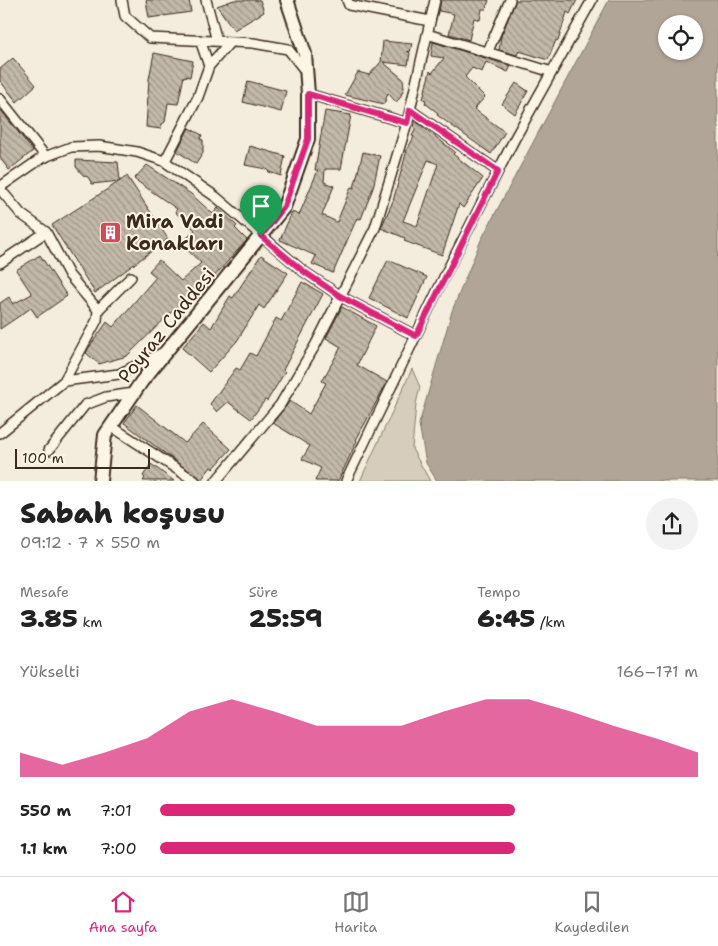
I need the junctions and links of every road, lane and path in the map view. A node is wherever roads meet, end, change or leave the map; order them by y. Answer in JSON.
{"nodes":[{"id":1,"x":122,"y":0,"type":"edge"},
{"id":2,"x":206,"y":0,"type":"edge"},
{"id":3,"x":287,"y":0,"type":"edge"},
{"id":4,"x":346,"y":0,"type":"edge"},
{"id":5,"x":435,"y":0,"type":"edge"},
{"id":6,"x":510,"y":0,"type":"edge"},
{"id":7,"x":592,"y":0,"type":"edge"},
{"id":8,"x":430,"y":20,"type":"junction"},
{"id":9,"x":427,"y":34,"type":"junction"},
{"id":10,"x":200,"y":40,"type":"junction"},
{"id":11,"x":218,"y":41,"type":"junction"},
{"id":12,"x":230,"y":42,"type":"junction"},
{"id":13,"x":488,"y":51,"type":"junction"},
{"id":14,"x":209,"y":66,"type":"junction"},
{"id":15,"x":552,"y":72,"type":"junction"},
{"id":16,"x":306,"y":73,"type":"junction"},
{"id":17,"x":308,"y":94,"type":"junction"},
{"id":18,"x":0,"y":99,"type":"edge"},
{"id":19,"x":410,"y":110,"type":"junction"},
{"id":20,"x":407,"y":123,"type":"junction"},
{"id":21,"x":46,"y":157,"type":"junction"},
{"id":22,"x":165,"y":161,"type":"junction"},
{"id":23,"x":498,"y":171,"type":"junction"},
{"id":24,"x":0,"y":188,"type":"edge"},
{"id":25,"x":46,"y":232,"type":"junction"},
{"id":26,"x":261,"y":236,"type":"junction"},
{"id":27,"x":0,"y":263,"type":"edge"},
{"id":28,"x":131,"y":277,"type":"dead end"},
{"id":29,"x":340,"y":296,"type":"junction"},
{"id":30,"x":98,"y":310,"type":"junction"},
{"id":31,"x":416,"y":336,"type":"junction"},
{"id":32,"x":166,"y":351,"type":"junction"},
{"id":33,"x":64,"y":381,"type":"junction"},
{"id":34,"x":134,"y":393,"type":"junction"},
{"id":35,"x":111,"y":426,"type":"junction"},
{"id":36,"x":0,"y":433,"type":"edge"},
{"id":37,"x":49,"y":450,"type":"dead end"},
{"id":38,"x":100,"y":481,"type":"edge"},
{"id":39,"x":195,"y":481,"type":"edge"},
{"id":40,"x":216,"y":481,"type":"edge"},
{"id":41,"x":346,"y":481,"type":"edge"}],
"edges":[{"from":1,"to":10,"type":"street"},
{"from":2,"to":11,"type":"street"},
{"from":3,"to":16,"type":"street","name":"Poyraz Caddesi"},
{"from":4,"to":8,"type":"street"},
{"from":5,"to":8,"type":"street"},
{"from":6,"to":13,"type":"street"},
{"from":7,"to":15,"type":"street"},
{"from":8,"to":9,"type":"street"},
{"from":9,"to":13,"type":"street"},
{"from":9,"to":19,"type":"street"},
{"from":10,"to":11,"type":"street"},
{"from":10,"to":14,"type":"street"},
{"from":11,"to":12,"type":"street"},
{"from":12,"to":14,"type":"street"},
{"from":12,"to":16,"type":"street"},
{"from":13,"to":15,"type":"street"},
{"from":14,"to":22,"type":"street"},
{"from":15,"to":23,"type":"street"},
{"from":16,"to":17,"type":"street","name":"Poyraz Caddesi"},
{"from":17,"to":20,"type":"street"},
{"from":17,"to":26,"type":"street","name":"Poyraz Caddesi"},
{"from":18,"to":21,"type":"street"},
{"from":19,"to":20,"type":"street"},
{"from":19,"to":23,"type":"street"},
{"from":20,"to":29,"type":"street"},
{"from":21,"to":22,"type":"street"},
{"from":21,"to":24,"type":"street"},
{"from":22,"to":26,"type":"street"},
{"from":23,"to":31,"type":"street"},
{"from":24,"to":25,"type":"street"},
{"from":25,"to":27,"type":"street"},
{"from":25,"to":30,"type":"street"},
{"from":26,"to":29,"type":"street"},
{"from":26,"to":32,"type":"street","name":"Poyraz Caddesi"},
{"from":28,"to":30,"type":"street"},
{"from":29,"to":31,"type":"street"},
{"from":29,"to":40,"type":"street"},
{"from":30,"to":33,"type":"street"},
{"from":31,"to":41,"type":"street"},
{"from":32,"to":33,"type":"street"},
{"from":32,"to":34,"type":"street","name":"Poyraz Caddesi"},
{"from":33,"to":36,"type":"street"},
{"from":34,"to":35,"type":"street","name":"Poyraz Caddesi"},
{"from":34,"to":37,"type":"street"},
{"from":35,"to":38,"type":"street","name":"Poyraz Caddesi"},
{"from":35,"to":39,"type":"street"}]}
